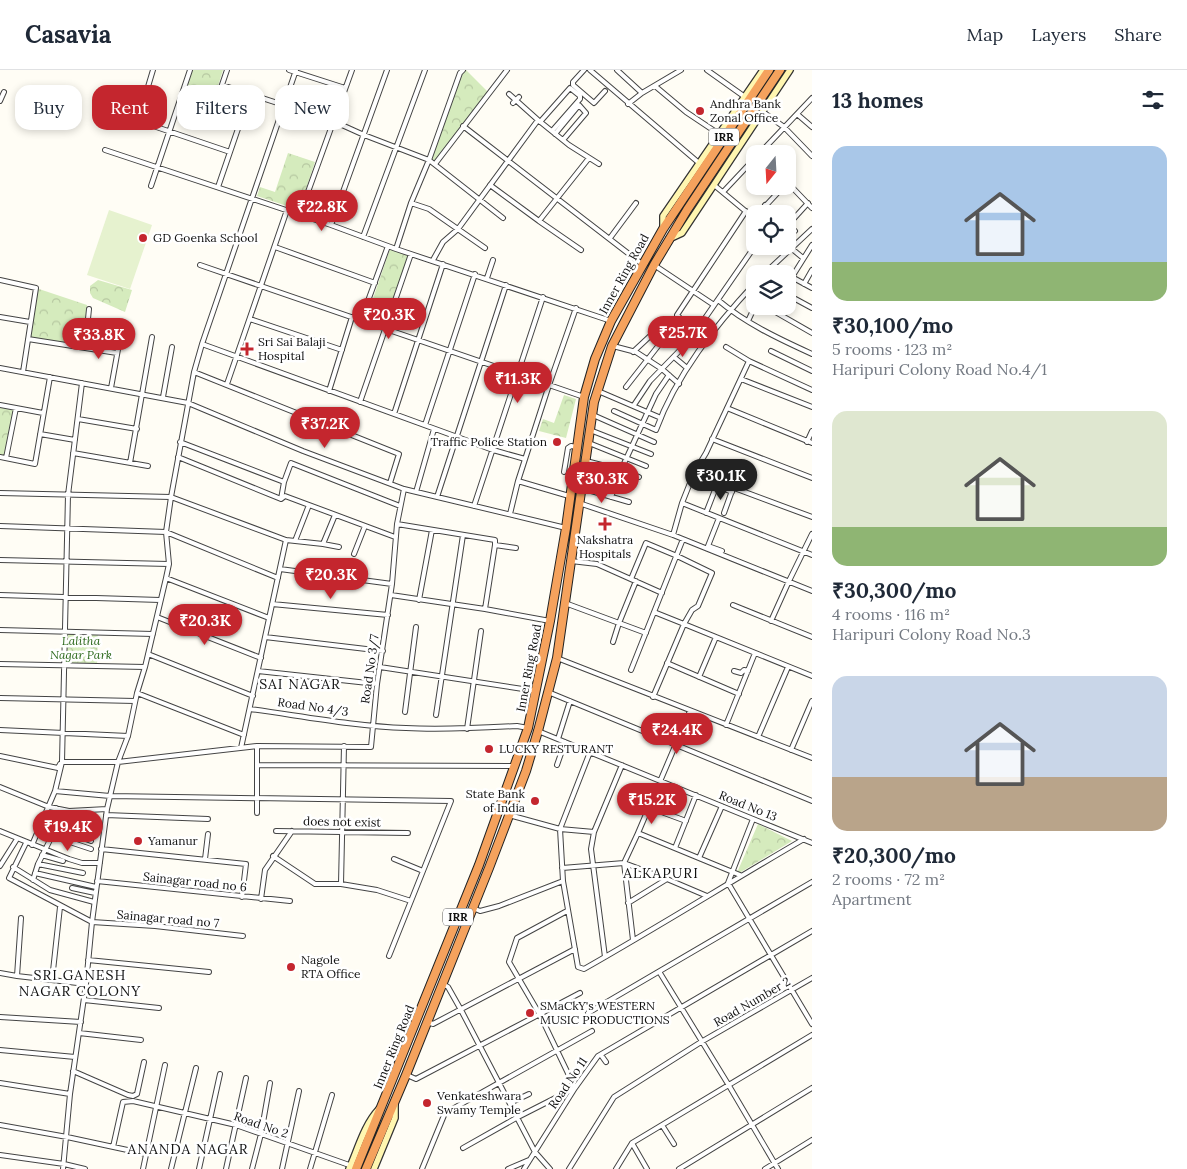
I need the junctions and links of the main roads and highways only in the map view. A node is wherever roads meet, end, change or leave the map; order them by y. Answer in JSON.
{"nodes":[{"id":1,"x":769,"y":70,"type":"edge"},
{"id":2,"x":780,"y":70,"type":"edge"},
{"id":3,"x":559,"y":569,"type":"junction"},
{"id":4,"x":568,"y":579,"type":"junction"},
{"id":5,"x":353,"y":1168,"type":"edge"},
{"id":6,"x":366,"y":1169,"type":"edge"}],
"edges":[{"from":1,"to":3,"type":"highway","name":"Inner Ring Road","number":"IRR"},
{"from":2,"to":4,"type":"highway","name":"Inner Ring Road","number":"IRR"},
{"from":3,"to":4,"type":"highway"},
{"from":3,"to":5,"type":"highway","name":"Inner Ring Road","number":"IRR"},
{"from":4,"to":6,"type":"highway","name":"Inner Ring Road","number":"IRR"}]}
